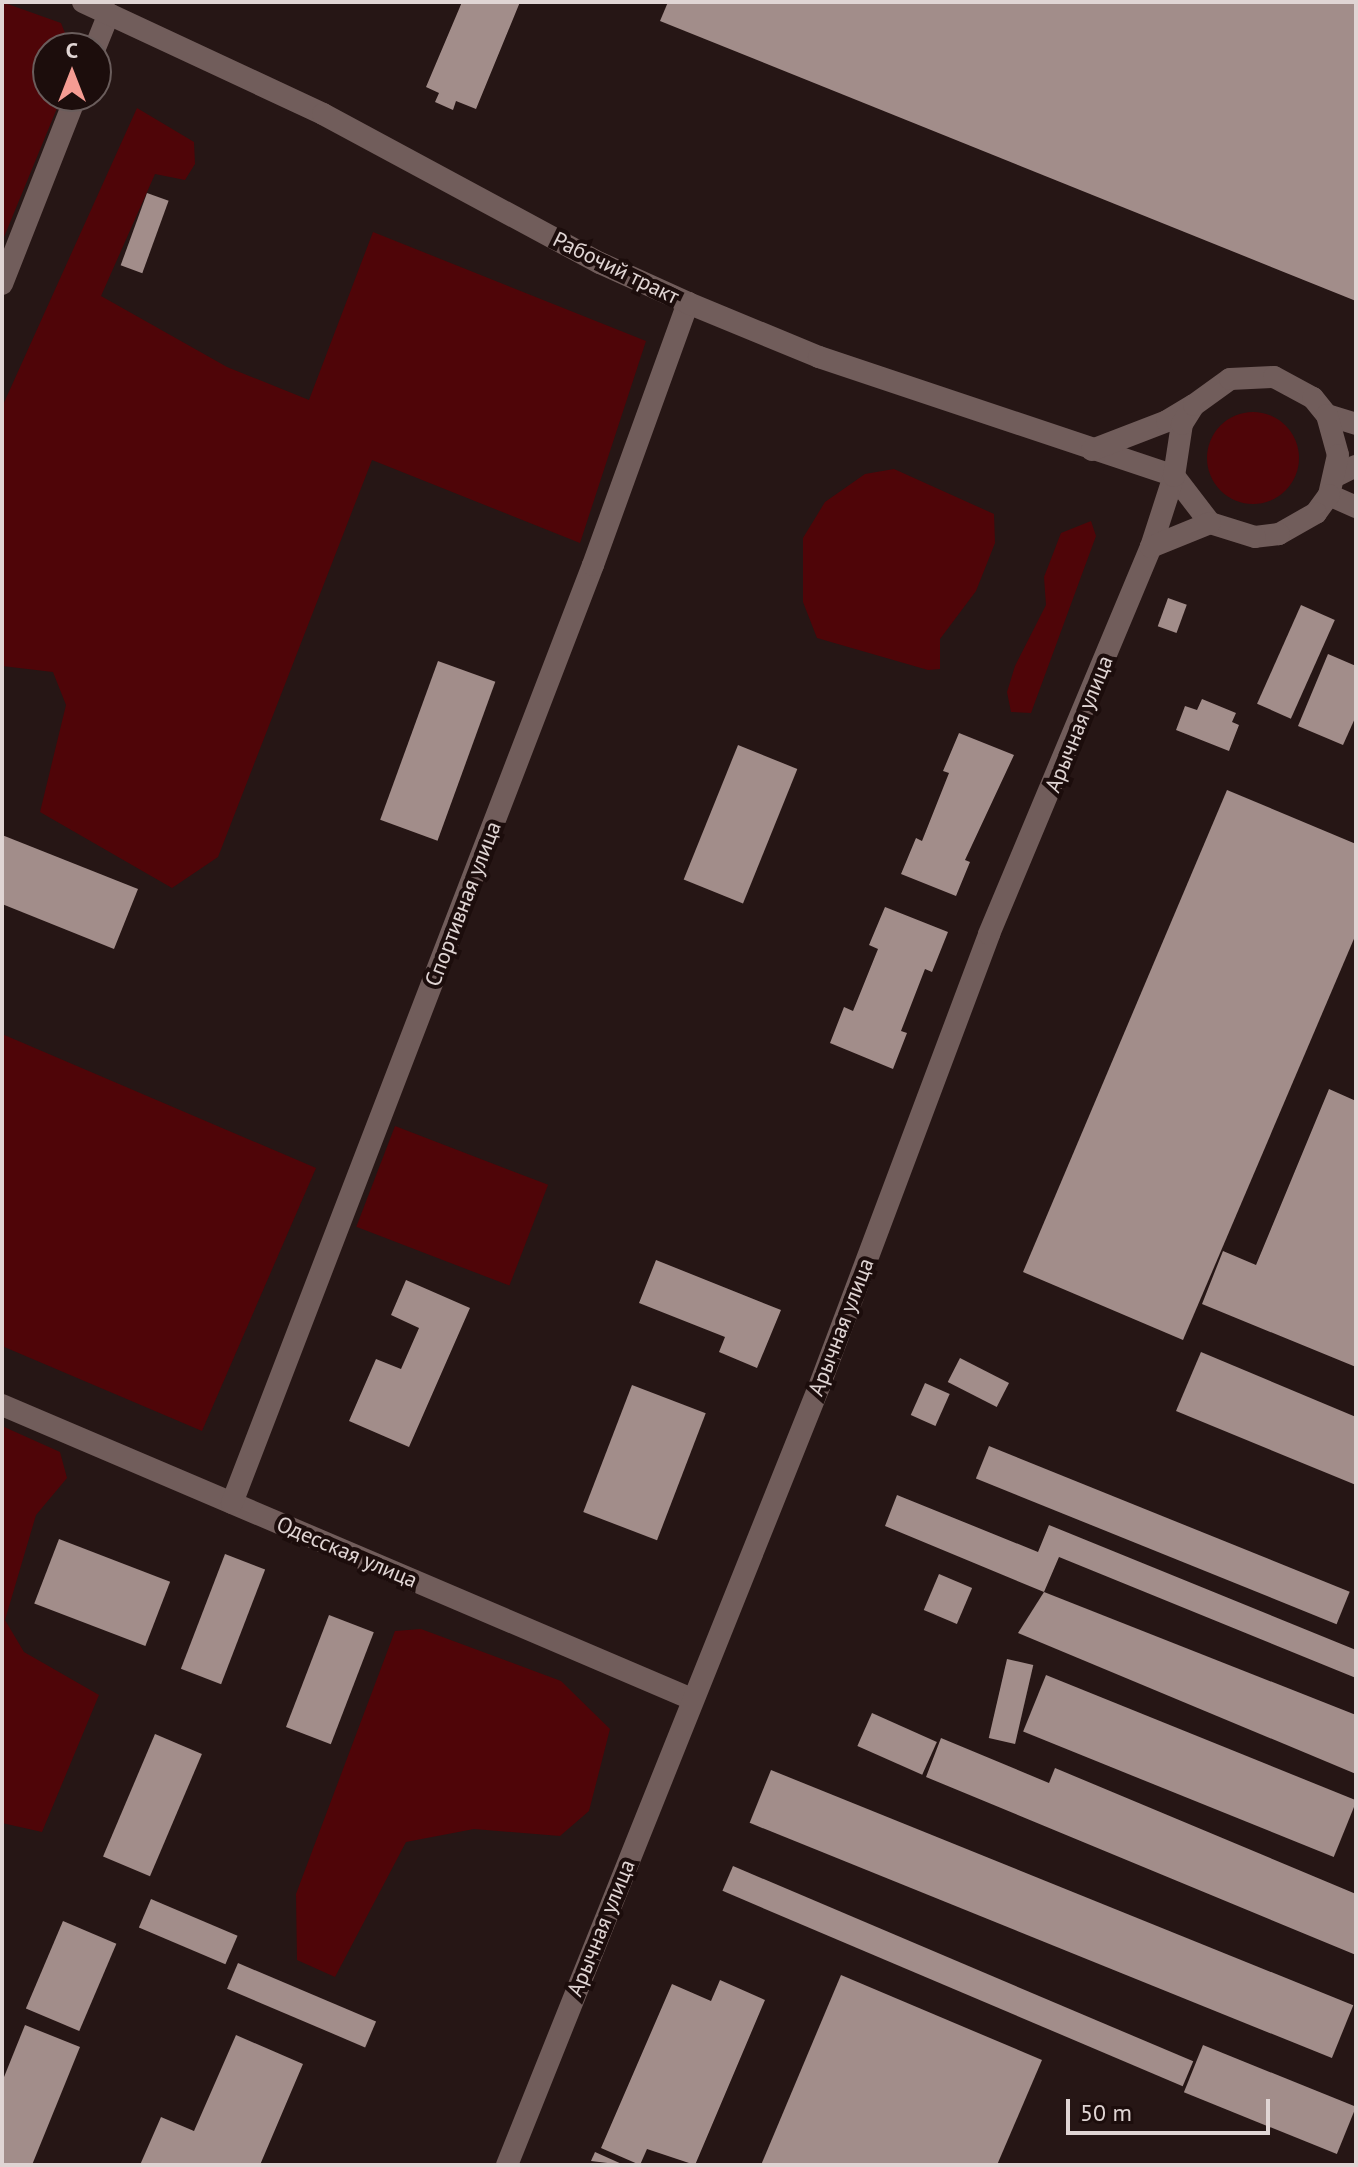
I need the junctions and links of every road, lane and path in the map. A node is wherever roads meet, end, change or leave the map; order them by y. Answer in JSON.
{"nodes":[{"id":1,"x":83,"y":2,"type":"edge"},
{"id":2,"x":109,"y":14,"type":"junction"},
{"id":3,"x":102,"y":32,"type":"edge"},
{"id":4,"x":70,"y":112,"type":"edge"},
{"id":5,"x":2,"y":284,"type":"edge"},
{"id":6,"x":688,"y":303,"type":"junction"},
{"id":7,"x":1194,"y":405,"type":"junction"},
{"id":8,"x":1327,"y":415,"type":"junction"},
{"id":9,"x":1356,"y":424,"type":"edge"},
{"id":10,"x":1092,"y":450,"type":"junction"},
{"id":11,"x":1174,"y":476,"type":"junction"},
{"id":12,"x":1340,"y":479,"type":"edge"},
{"id":13,"x":1356,"y":507,"type":"edge"},
{"id":14,"x":1210,"y":523,"type":"junction"},
{"id":15,"x":1151,"y":547,"type":"junction"},
{"id":16,"x":2,"y":1405,"type":"edge"},
{"id":17,"x":232,"y":1503,"type":"junction"},
{"id":18,"x":692,"y":1699,"type":"junction"},
{"id":19,"x":507,"y":2165,"type":"edge"}],
"edges":[{"from":1,"to":2,"type":"street","name":"Рабочий тракт"},
{"from":2,"to":3,"type":"street"},
{"from":2,"to":6,"type":"street","name":"Рабочий тракт"},
{"from":4,"to":5,"type":"street"},
{"from":6,"to":10,"type":"street","name":"Рабочий тракт"},
{"from":6,"to":17,"type":"street","name":"Спортивная улица"},
{"from":7,"to":8,"type":"street"},
{"from":7,"to":10,"type":"street"},
{"from":7,"to":11,"type":"street"},
{"from":8,"to":9,"type":"street"},
{"from":8,"to":12,"type":"street"},
{"from":10,"to":11,"type":"street","name":"Рабочий тракт"},
{"from":11,"to":14,"type":"street"},
{"from":11,"to":15,"type":"street","name":"Арычная улица"},
{"from":12,"to":13,"type":"street"},
{"from":12,"to":14,"type":"street"},
{"from":14,"to":15,"type":"street"},
{"from":15,"to":18,"type":"street","name":"Арычная улица"},
{"from":16,"to":17,"type":"street","name":"Одесская улица"},
{"from":17,"to":18,"type":"street","name":"Одесская улица"},
{"from":18,"to":19,"type":"street","name":"Арычная улица"}]}
